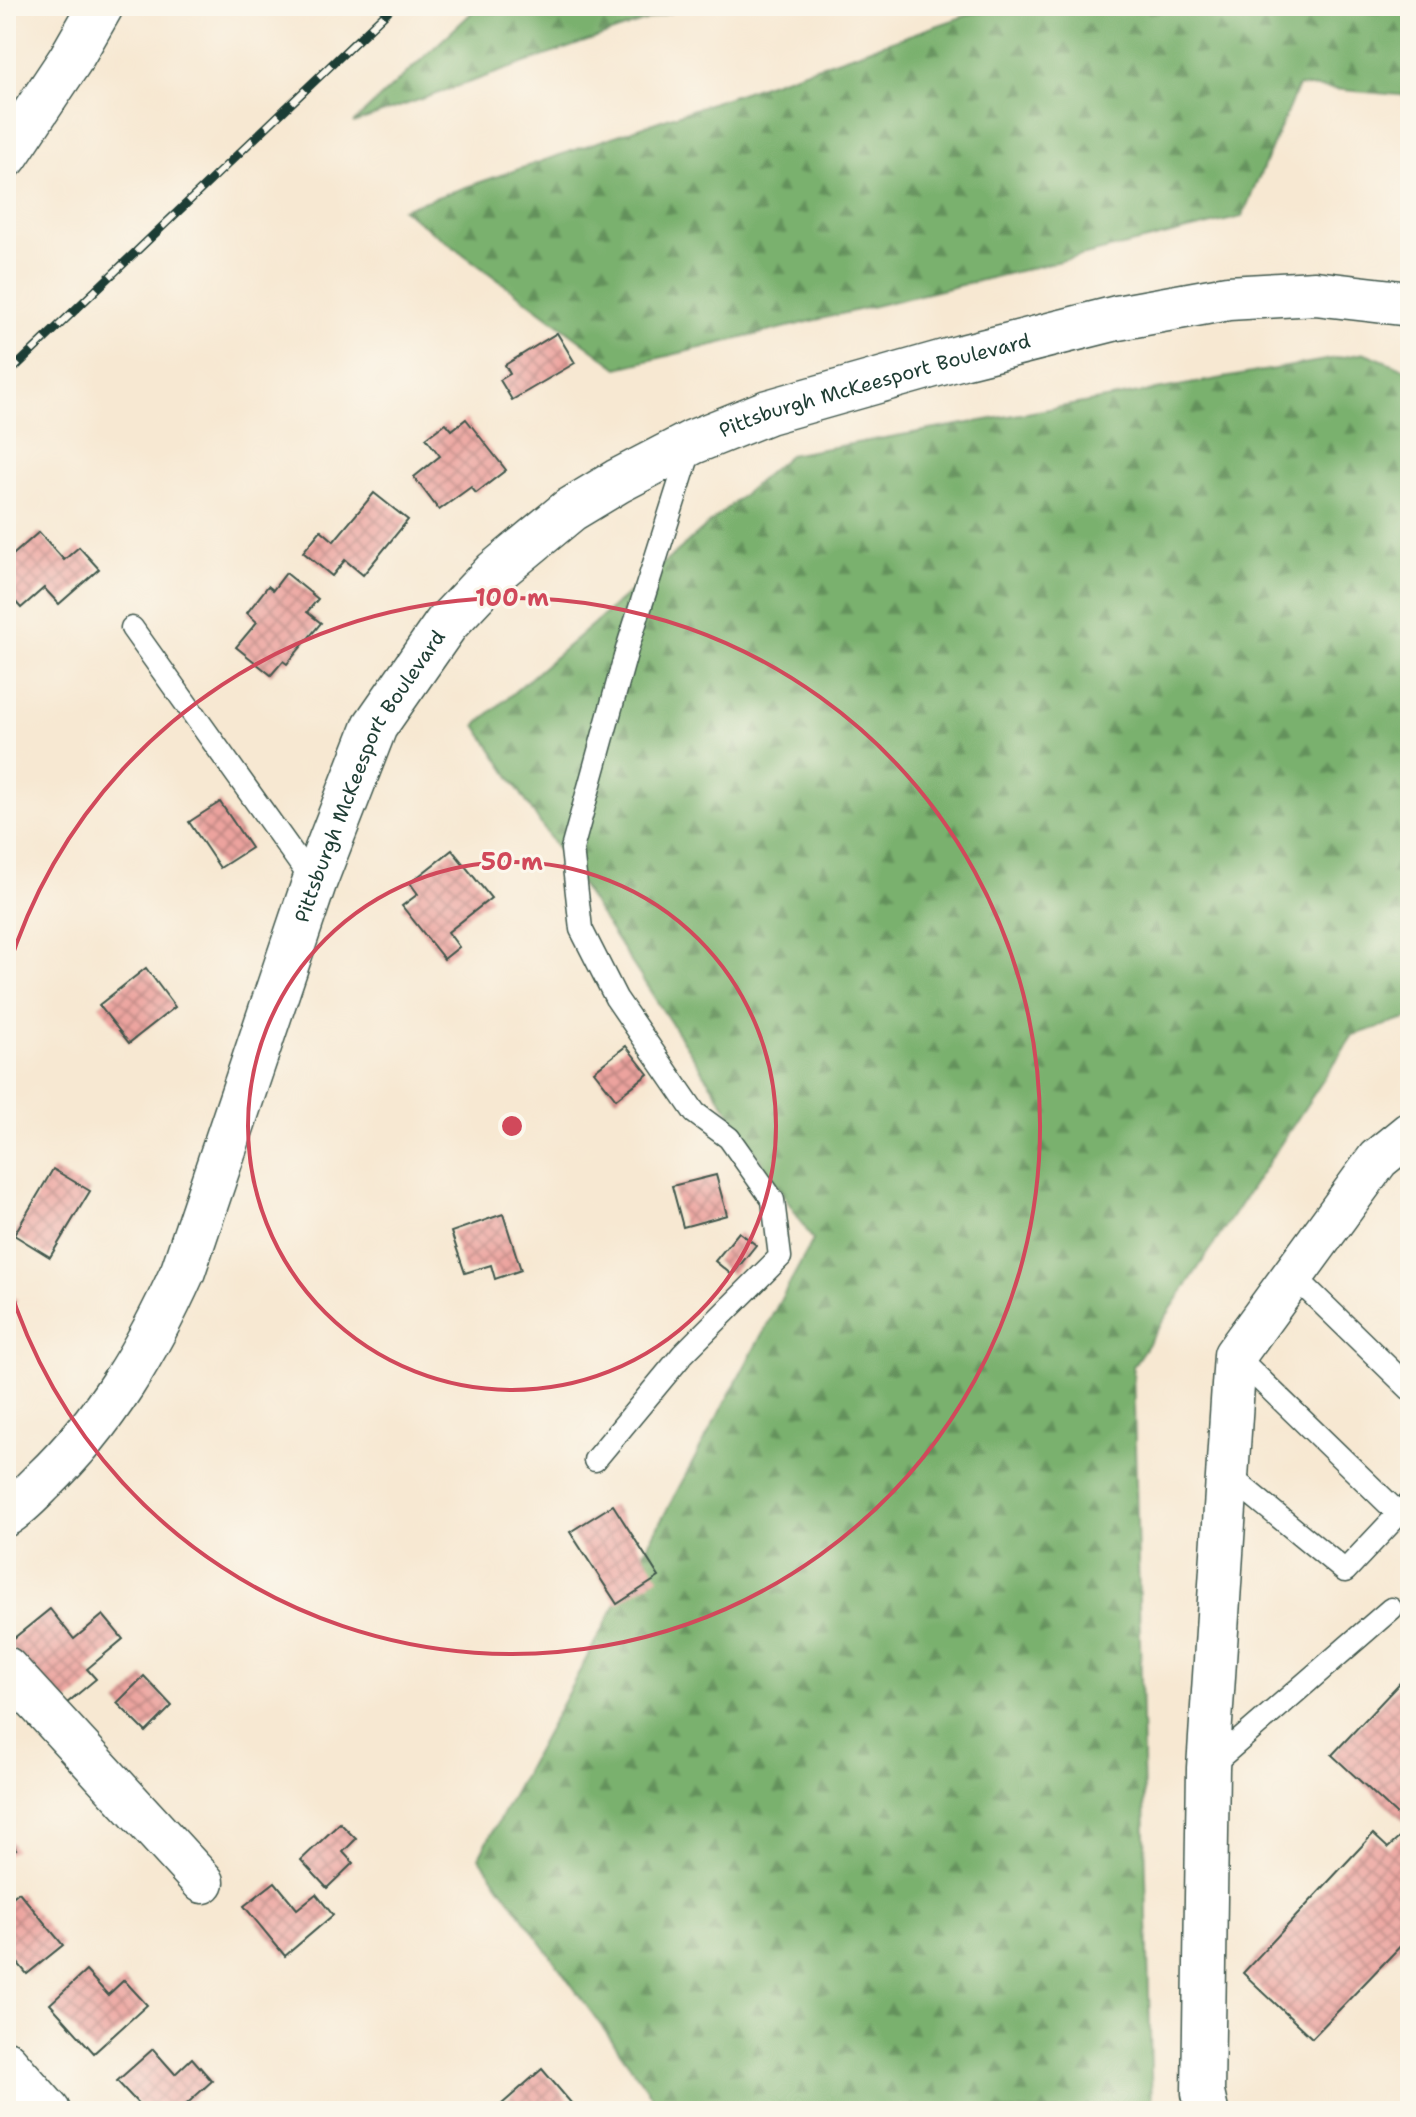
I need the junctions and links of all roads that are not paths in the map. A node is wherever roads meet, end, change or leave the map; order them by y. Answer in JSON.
{"nodes":[{"id":1,"x":101,"y":6,"type":"edge"},
{"id":2,"x":6,"y":156,"type":"edge"},
{"id":3,"x":1410,"y":304,"type":"edge"},
{"id":4,"x":693,"y":442,"type":"junction"},
{"id":5,"x":132,"y":628,"type":"dead end"},
{"id":6,"x":314,"y":883,"type":"junction"},
{"id":7,"x":1410,"y":1133,"type":"edge"},
{"id":8,"x":1293,"y":1275,"type":"junction"},
{"id":9,"x":1235,"y":1355,"type":"junction"},
{"id":10,"x":1410,"y":1389,"type":"edge"},
{"id":11,"x":595,"y":1460,"type":"dead end"},
{"id":12,"x":1227,"y":1474,"type":"junction"},
{"id":13,"x":1404,"y":1508,"type":"edge"},
{"id":14,"x":6,"y":1514,"type":"edge"},
{"id":15,"x":1391,"y":1609,"type":"dead end"},
{"id":16,"x":6,"y":1668,"type":"edge"},
{"id":17,"x":1208,"y":1768,"type":"junction"},
{"id":18,"x":203,"y":1882,"type":"dead end"},
{"id":19,"x":6,"y":2062,"type":"edge"},
{"id":20,"x":49,"y":2111,"type":"edge"},
{"id":21,"x":1207,"y":2111,"type":"edge"}],
"edges":[{"from":1,"to":2,"type":"main road"},
{"from":3,"to":4,"type":"main road","name":"Pittsburgh McKeesport Boulevard"},
{"from":4,"to":6,"type":"main road","name":"Pittsburgh McKeesport Boulevard"},
{"from":4,"to":11,"type":"lane"},
{"from":5,"to":6,"type":"lane"},
{"from":6,"to":14,"type":"main road","name":"Pittsburgh McKeesport Boulevard"},
{"from":7,"to":8,"type":"street"},
{"from":8,"to":9,"type":"street"},
{"from":8,"to":10,"type":"lane"},
{"from":9,"to":12,"type":"street"},
{"from":9,"to":13,"type":"lane"},
{"from":12,"to":13,"type":"lane"},
{"from":12,"to":17,"type":"street"},
{"from":15,"to":17,"type":"lane"},
{"from":16,"to":18,"type":"street"},
{"from":17,"to":21,"type":"street"},
{"from":19,"to":20,"type":"street"}]}
